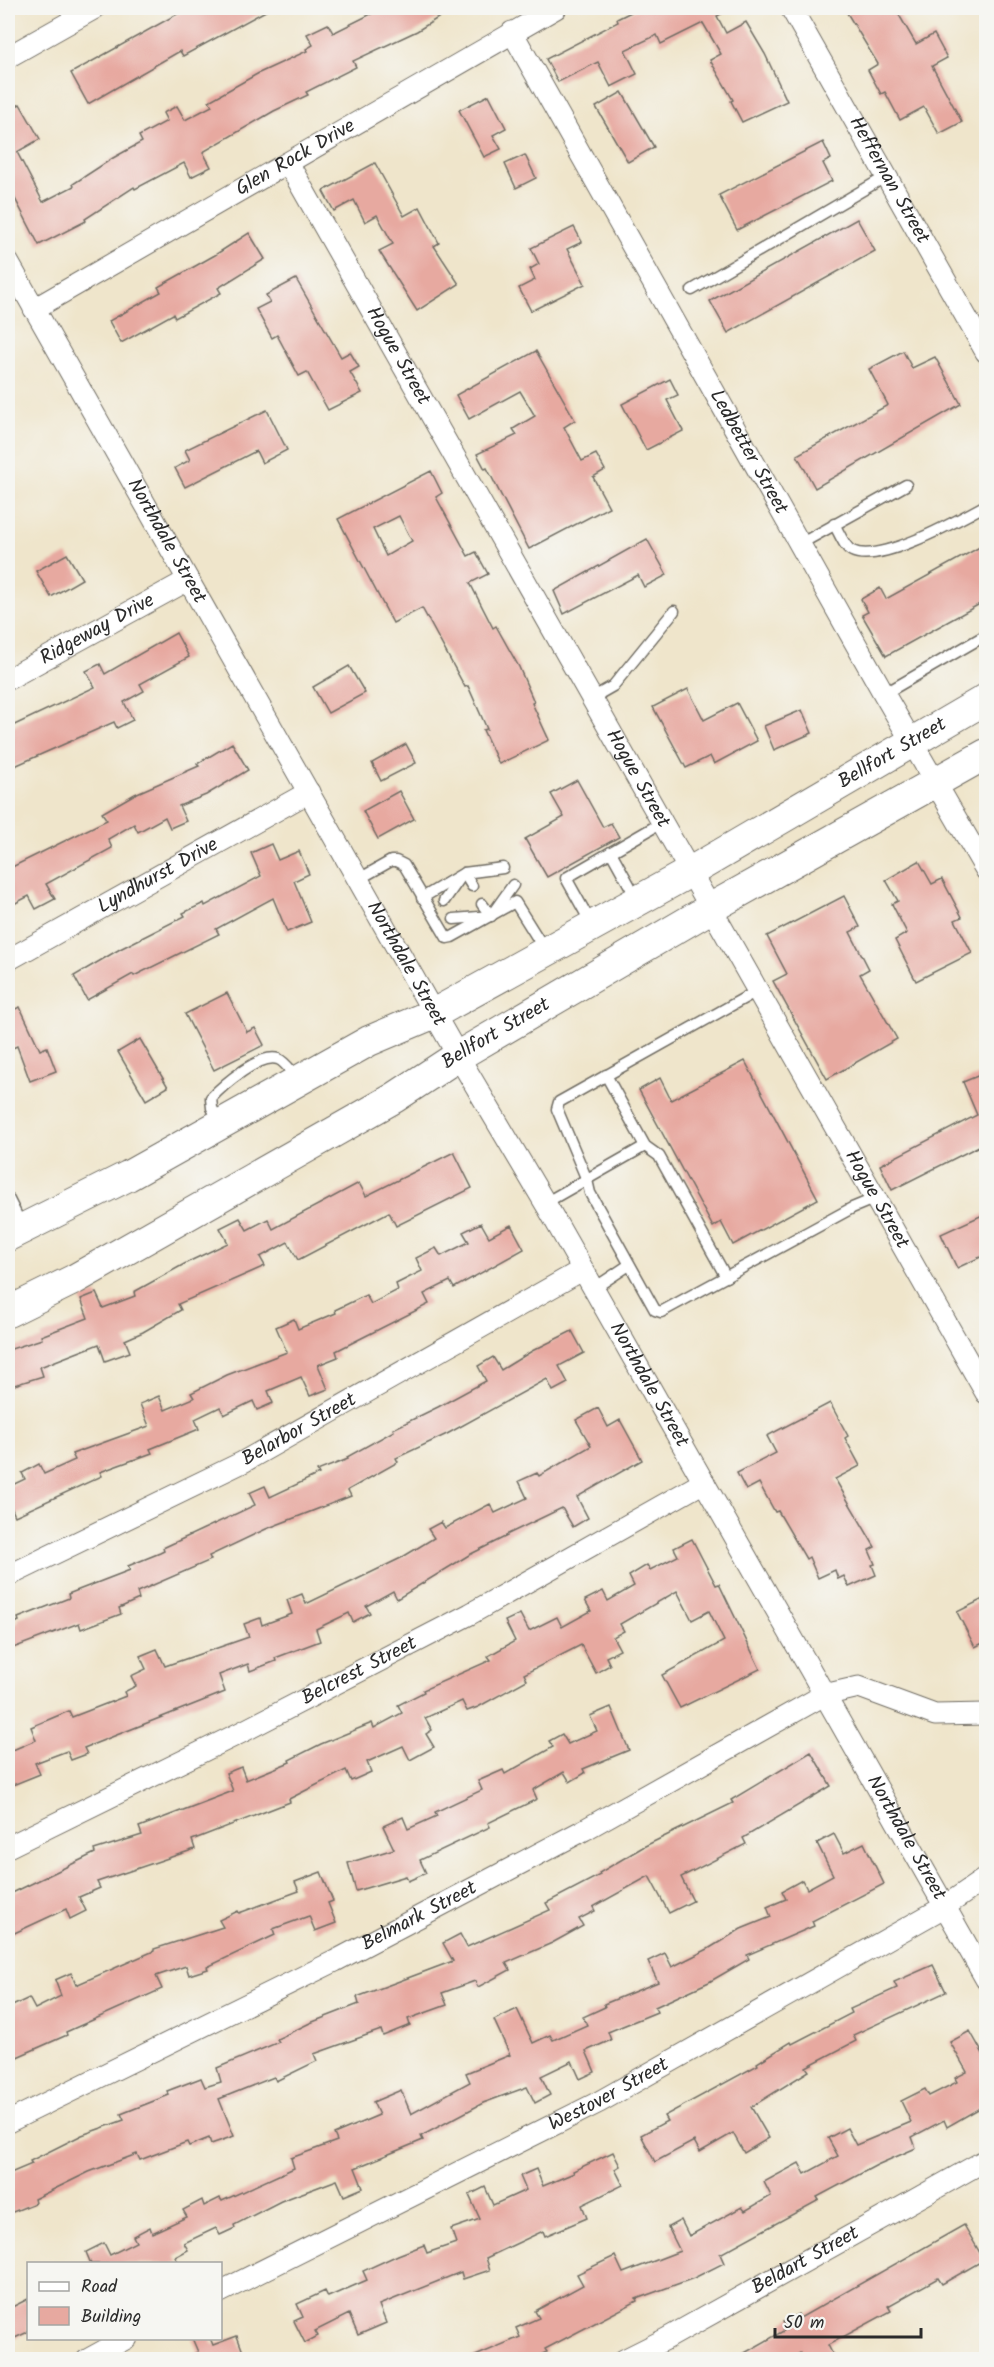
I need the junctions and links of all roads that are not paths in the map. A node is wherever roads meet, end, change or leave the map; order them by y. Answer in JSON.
{"nodes":[{"id":1,"x":94,"y":8,"type":"edge"},
{"id":2,"x":555,"y":8,"type":"edge"},
{"id":3,"x":791,"y":8,"type":"edge"},
{"id":4,"x":512,"y":32,"type":"junction"},
{"id":5,"x":8,"y":57,"type":"edge"},
{"id":6,"x":288,"y":163,"type":"junction"},
{"id":7,"x":887,"y":176,"type":"junction"},
{"id":8,"x":8,"y":262,"type":"edge"},
{"id":9,"x":692,"y":290,"type":"dead end"},
{"id":10,"x":34,"y":309,"type":"junction"},
{"id":11,"x":987,"y":352,"type":"edge"},
{"id":12,"x":906,"y":485,"type":"dead end"},
{"id":13,"x":987,"y":506,"type":"edge"},
{"id":14,"x":834,"y":525,"type":"junction"},
{"id":15,"x":800,"y":543,"type":"junction"},
{"id":16,"x":188,"y":580,"type":"junction"},
{"id":17,"x":674,"y":611,"type":"dead end"},
{"id":18,"x":987,"y":635,"type":"edge"},
{"id":19,"x":8,"y":679,"type":"edge"},
{"id":20,"x":884,"y":694,"type":"junction"},
{"id":21,"x":592,"y":698,"type":"junction"},
{"id":22,"x":987,"y":699,"type":"edge"},
{"id":23,"x":911,"y":742,"type":"junction"},
{"id":24,"x":987,"y":754,"type":"edge"},
{"id":25,"x":935,"y":783,"type":"junction"},
{"id":26,"x":309,"y":792,"type":"junction"},
{"id":27,"x":663,"y":822,"type":"junction"},
{"id":28,"x":611,"y":852,"type":"junction"},
{"id":29,"x":503,"y":868,"type":"dead end"},
{"id":30,"x":987,"y":870,"type":"edge"},
{"id":31,"x":690,"y":872,"type":"junction"},
{"id":32,"x":464,"y":873,"type":"junction"},
{"id":33,"x":490,"y":875,"type":"dead end"},
{"id":34,"x":359,"y":879,"type":"junction"},
{"id":35,"x":472,"y":885,"type":"dead end"},
{"id":36,"x":513,"y":885,"type":"dead end"},
{"id":37,"x":458,"y":893,"type":"dead end"},
{"id":38,"x":500,"y":893,"type":"dead end"},
{"id":39,"x":422,"y":898,"type":"junction"},
{"id":40,"x":444,"y":901,"type":"dead end"},
{"id":41,"x":637,"y":901,"type":"junction"},
{"id":42,"x":482,"y":904,"type":"dead end"},
{"id":43,"x":711,"y":908,"type":"junction"},
{"id":44,"x":467,"y":911,"type":"dead end"},
{"id":45,"x":491,"y":916,"type":"junction"},
{"id":46,"x":454,"y":919,"type":"dead end"},
{"id":47,"x":593,"y":926,"type":"junction"},
{"id":48,"x":546,"y":952,"type":"junction"},
{"id":49,"x":8,"y":960,"type":"edge"},
{"id":50,"x":757,"y":991,"type":"junction"},
{"id":51,"x":435,"y":1013,"type":"junction"},
{"id":52,"x":458,"y":1056,"type":"junction"},
{"id":53,"x":606,"y":1075,"type":"junction"},
{"id":54,"x":645,"y":1146,"type":"junction"},
{"id":55,"x":587,"y":1180,"type":"junction"},
{"id":56,"x":8,"y":1198,"type":"edge"},
{"id":57,"x":876,"y":1198,"type":"junction"},
{"id":58,"x":545,"y":1203,"type":"junction"},
{"id":59,"x":15,"y":1232,"type":"edge"},
{"id":60,"x":630,"y":1265,"type":"junction"},
{"id":61,"x":582,"y":1270,"type":"junction"},
{"id":62,"x":726,"y":1277,"type":"junction"},
{"id":63,"x":593,"y":1289,"type":"junction"},
{"id":64,"x":8,"y":1312,"type":"edge"},
{"id":65,"x":987,"y":1393,"type":"edge"},
{"id":66,"x":704,"y":1482,"type":"junction"},
{"id":67,"x":8,"y":1576,"type":"edge"},
{"id":68,"x":824,"y":1695,"type":"junction"},
{"id":69,"x":987,"y":1714,"type":"edge"},
{"id":70,"x":8,"y":1847,"type":"edge"},
{"id":71,"x":987,"y":1878,"type":"edge"},
{"id":72,"x":944,"y":1907,"type":"junction"},
{"id":73,"x":987,"y":1979,"type":"edge"},
{"id":74,"x":8,"y":2122,"type":"edge"},
{"id":75,"x":987,"y":2160,"type":"edge"},
{"id":76,"x":222,"y":2291,"type":"edge"},
{"id":77,"x":123,"y":2340,"type":"edge"},
{"id":78,"x":87,"y":2360,"type":"edge"},
{"id":79,"x":624,"y":2360,"type":"edge"}],
"edges":[{"from":1,"to":5,"type":"street"},
{"from":2,"to":4,"type":"street","name":"Glen Rock Drive"},
{"from":3,"to":7,"type":"street","name":"Heffernan Street"},
{"from":4,"to":6,"type":"street","name":"Glen Rock Drive"},
{"from":4,"to":15,"type":"street","name":"Ledbetter Street"},
{"from":6,"to":10,"type":"street","name":"Glen Rock Drive"},
{"from":6,"to":21,"type":"street","name":"Hogue Street"},
{"from":7,"to":9,"type":"lane"},
{"from":7,"to":11,"type":"street","name":"Heffernan Street"},
{"from":8,"to":10,"type":"street","name":"Northdale Street"},
{"from":10,"to":16,"type":"street","name":"Northdale Street"},
{"from":12,"to":14,"type":"lane"},
{"from":13,"to":14,"type":"lane"},
{"from":14,"to":15,"type":"lane"},
{"from":15,"to":20,"type":"street","name":"Ledbetter Street"},
{"from":16,"to":19,"type":"street","name":"Ridgeway Drive"},
{"from":16,"to":26,"type":"street","name":"Northdale Street"},
{"from":17,"to":21,"type":"lane"},
{"from":18,"to":20,"type":"lane"},
{"from":20,"to":23,"type":"street","name":"Ledbetter Street"},
{"from":21,"to":27,"type":"street","name":"Hogue Street"},
{"from":22,"to":23,"type":"main road","name":"Bellfort Street"},
{"from":23,"to":25,"type":"street","name":"Ledbetter Street"},
{"from":23,"to":31,"type":"main road","name":"Bellfort Street"},
{"from":24,"to":25,"type":"main road","name":"Bellfort Street"},
{"from":25,"to":30,"type":"street","name":"Ledbetter Street"},
{"from":25,"to":43,"type":"main road","name":"Bellfort Street"},
{"from":26,"to":34,"type":"street","name":"Northdale Street"},
{"from":26,"to":49,"type":"street","name":"Lyndhurst Drive"},
{"from":27,"to":28,"type":"lane"},
{"from":27,"to":31,"type":"street","name":"Hogue Street"},
{"from":28,"to":41,"type":"lane"},
{"from":28,"to":47,"type":"lane"},
{"from":29,"to":32,"type":"lane"},
{"from":31,"to":41,"type":"main road","name":"Bellfort Street"},
{"from":31,"to":43,"type":"street","name":"Hogue Street"},
{"from":32,"to":33,"type":"lane"},
{"from":32,"to":35,"type":"lane"},
{"from":32,"to":37,"type":"lane"},
{"from":32,"to":39,"type":"lane"},
{"from":32,"to":40,"type":"lane"},
{"from":34,"to":39,"type":"lane"},
{"from":34,"to":51,"type":"street","name":"Northdale Street"},
{"from":36,"to":45,"type":"lane"},
{"from":38,"to":45,"type":"lane"},
{"from":39,"to":45,"type":"lane"},
{"from":41,"to":47,"type":"main road","name":"Bellfort Street"},
{"from":42,"to":45,"type":"lane"},
{"from":43,"to":50,"type":"street","name":"Hogue Street"},
{"from":43,"to":52,"type":"main road","name":"Bellfort Street"},
{"from":44,"to":45,"type":"lane"},
{"from":45,"to":46,"type":"lane"},
{"from":45,"to":48,"type":"lane"},
{"from":47,"to":48,"type":"main road","name":"Bellfort Street"},
{"from":48,"to":51,"type":"main road","name":"Bellfort Street"},
{"from":50,"to":53,"type":"lane"},
{"from":50,"to":57,"type":"street","name":"Hogue Street"},
{"from":51,"to":52,"type":"street","name":"Northdale Street"},
{"from":51,"to":59,"type":"main road","name":"Bellfort Street"},
{"from":52,"to":58,"type":"street","name":"Northdale Street"},
{"from":52,"to":64,"type":"main road","name":"Bellfort Street"},
{"from":53,"to":54,"type":"lane"},
{"from":53,"to":55,"type":"lane"},
{"from":54,"to":55,"type":"lane"},
{"from":54,"to":62,"type":"lane"},
{"from":55,"to":58,"type":"lane"},
{"from":55,"to":60,"type":"lane"},
{"from":56,"to":59,"type":"lane"},
{"from":57,"to":62,"type":"lane"},
{"from":57,"to":65,"type":"street","name":"Hogue Street"},
{"from":58,"to":61,"type":"street","name":"Northdale Street"},
{"from":60,"to":62,"type":"lane"},
{"from":60,"to":63,"type":"lane"},
{"from":61,"to":63,"type":"street","name":"Northdale Street"},
{"from":61,"to":67,"type":"street","name":"Belarbor Street"},
{"from":63,"to":66,"type":"street","name":"Northdale Street"},
{"from":66,"to":68,"type":"street","name":"Northdale Street"},
{"from":66,"to":70,"type":"street","name":"Belcrest Street"},
{"from":68,"to":69,"type":"street"},
{"from":68,"to":72,"type":"street","name":"Northdale Street"},
{"from":68,"to":74,"type":"street","name":"Belmark Street"},
{"from":71,"to":72,"type":"street","name":"Westover Street"},
{"from":72,"to":73,"type":"street","name":"Northdale Street"},
{"from":72,"to":76,"type":"street","name":"Westover Street"},
{"from":75,"to":79,"type":"street","name":"Beldart Street"},
{"from":77,"to":78,"type":"street"}]}
